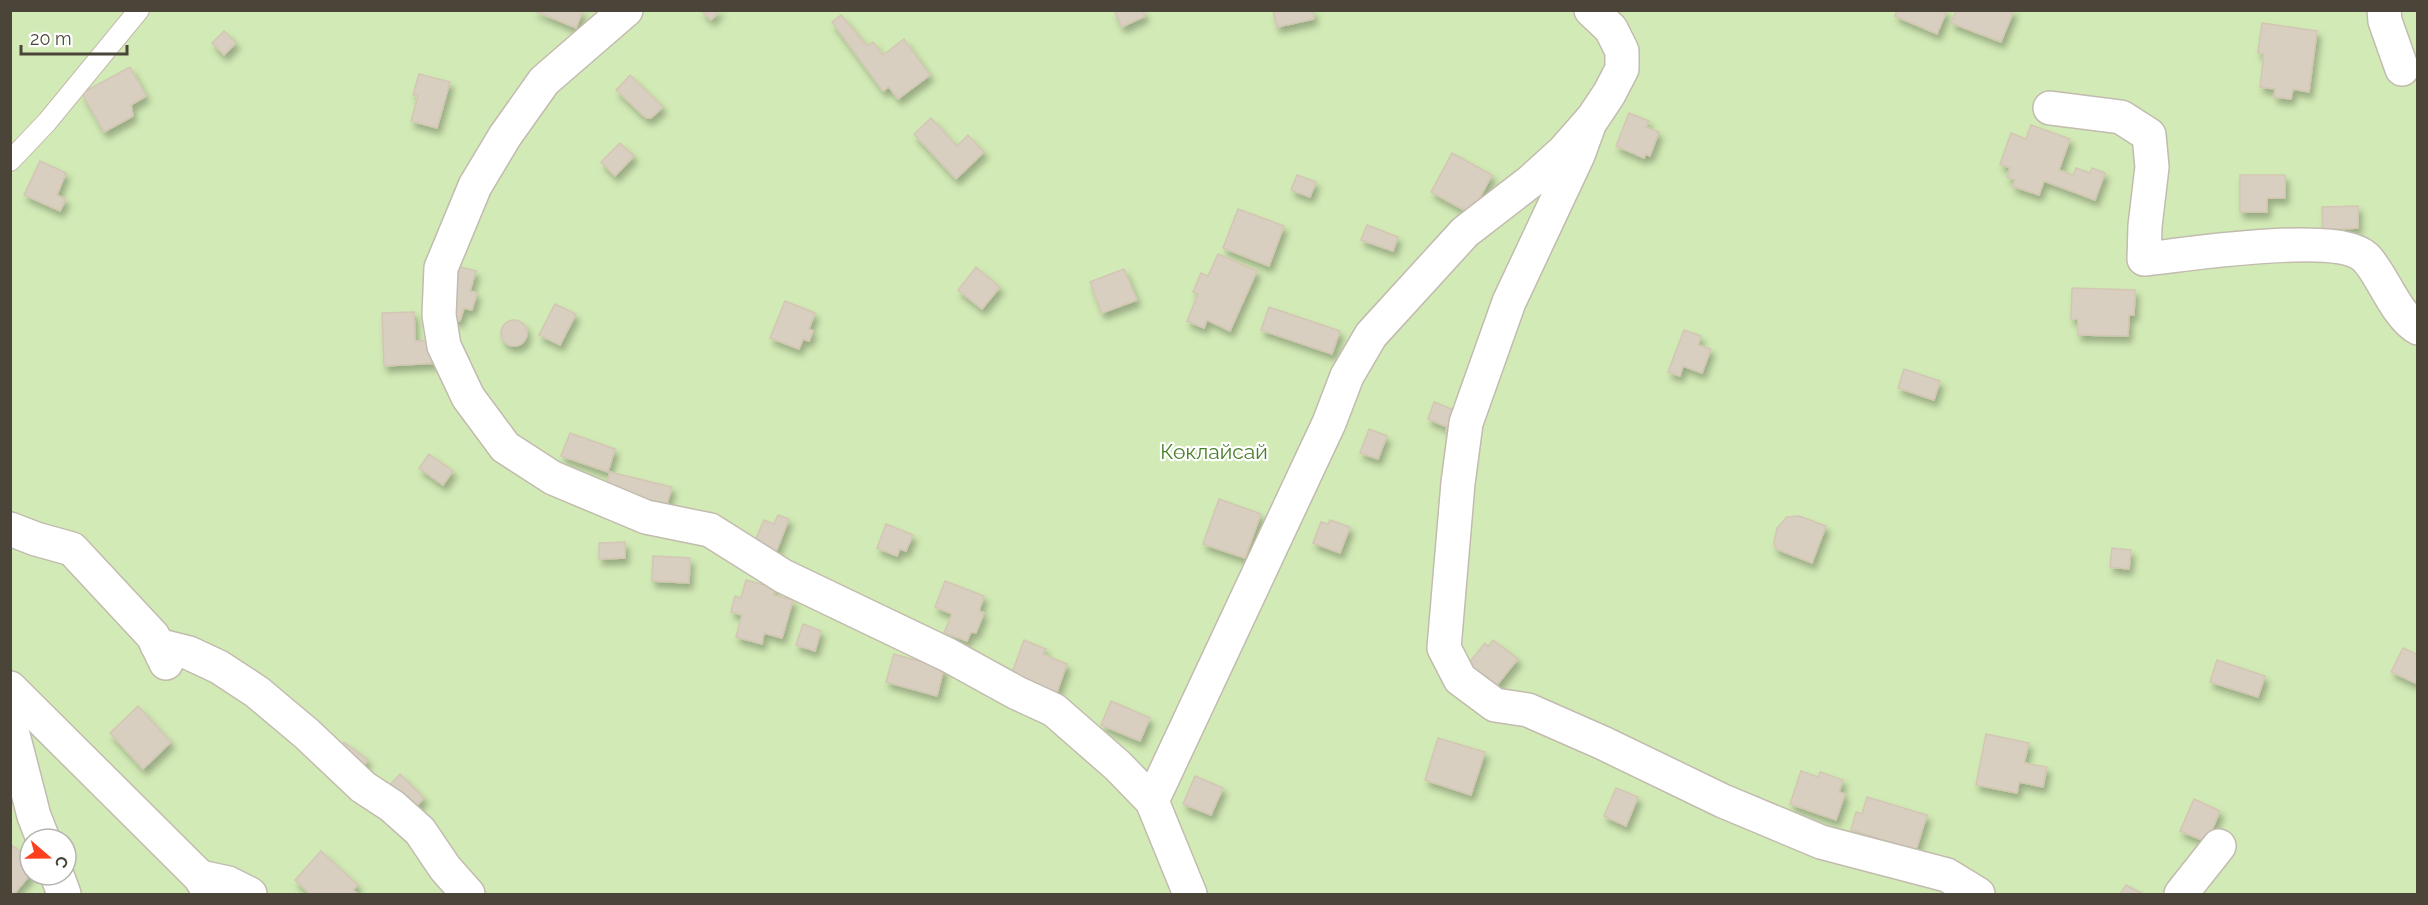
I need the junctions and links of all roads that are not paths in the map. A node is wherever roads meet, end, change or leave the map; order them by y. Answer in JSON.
{"nodes":[{"id":1,"x":139,"y":10,"type":"edge"},
{"id":2,"x":626,"y":10,"type":"edge"},
{"id":3,"x":1591,"y":10,"type":"edge"},
{"id":4,"x":2384,"y":10,"type":"edge"},
{"id":5,"x":2402,"y":69,"type":"dead end"},
{"id":6,"x":2050,"y":108,"type":"dead end"},
{"id":7,"x":1590,"y":122,"type":"junction"},
{"id":8,"x":10,"y":161,"type":"edge"},
{"id":9,"x":2418,"y":328,"type":"edge"},
{"id":10,"x":10,"y":528,"type":"edge"},
{"id":11,"x":10,"y":688,"type":"edge"},
{"id":12,"x":10,"y":723,"type":"edge"},
{"id":13,"x":1152,"y":801,"type":"junction"},
{"id":14,"x":38,"y":827,"type":"edge"},
{"id":15,"x":2219,"y":846,"type":"dead end"},
{"id":16,"x":205,"y":886,"type":"edge"},
{"id":17,"x":250,"y":894,"type":"edge"},
{"id":18,"x":468,"y":894,"type":"edge"},
{"id":19,"x":1190,"y":894,"type":"edge"},
{"id":20,"x":1978,"y":894,"type":"edge"},
{"id":21,"x":2181,"y":894,"type":"edge"}],
"edges":[{"from":1,"to":8,"type":"lane"},
{"from":2,"to":13,"type":"street"},
{"from":3,"to":7,"type":"street"},
{"from":4,"to":5,"type":"street"},
{"from":6,"to":9,"type":"street"},
{"from":7,"to":13,"type":"street"},
{"from":7,"to":20,"type":"street"},
{"from":10,"to":18,"type":"street"},
{"from":11,"to":16,"type":"street"},
{"from":12,"to":14,"type":"street"},
{"from":13,"to":19,"type":"street"},
{"from":15,"to":21,"type":"street"},
{"from":16,"to":17,"type":"street"}]}
